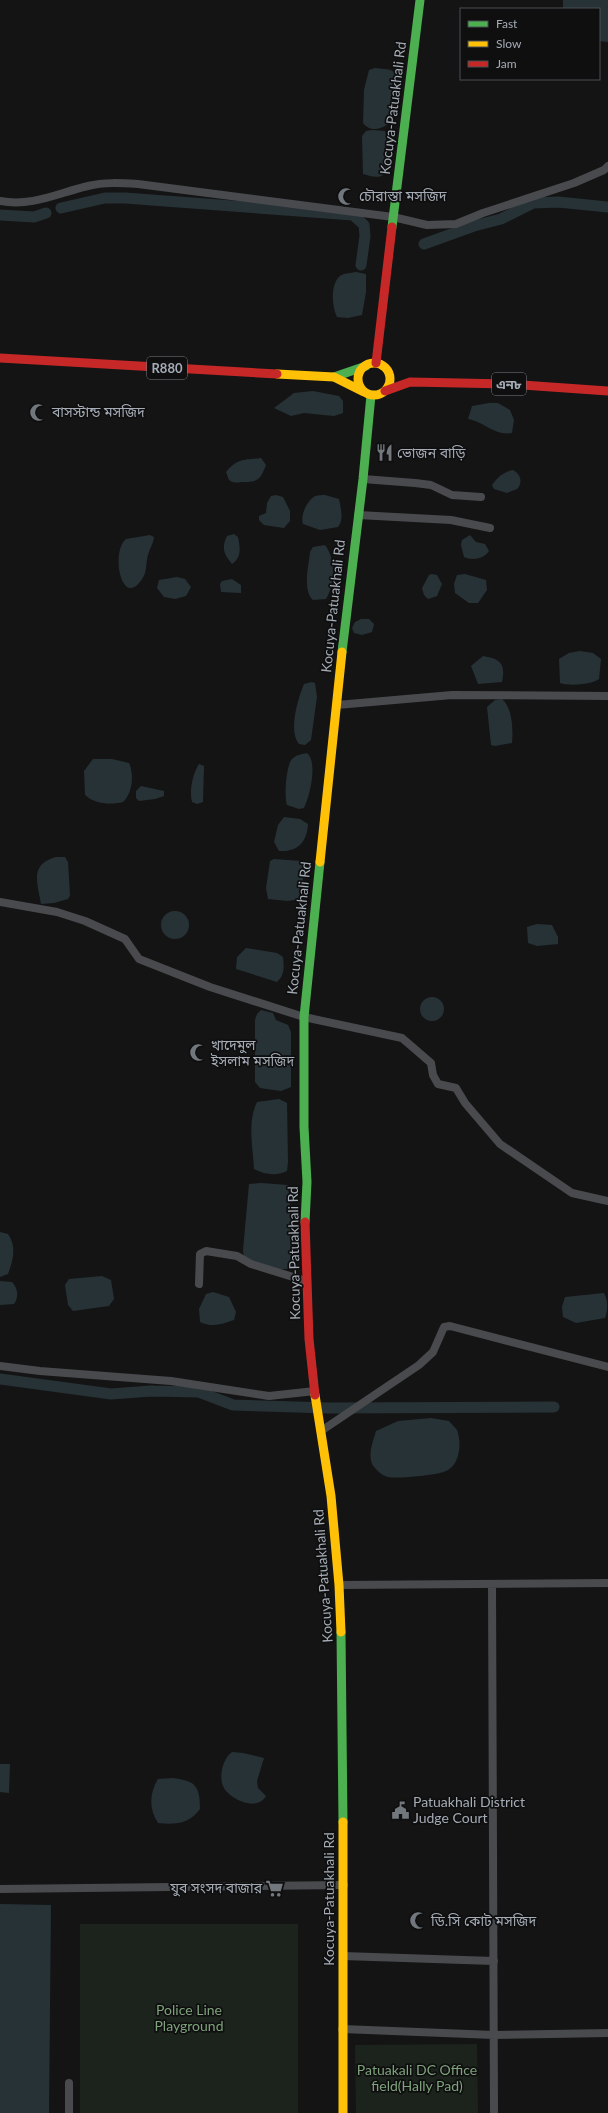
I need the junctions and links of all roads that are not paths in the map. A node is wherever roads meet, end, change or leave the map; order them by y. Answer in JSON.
{"nodes":[{"id":1,"x":420,"y":0,"type":"edge"},
{"id":2,"x":608,"y":166,"type":"edge"},
{"id":3,"x":0,"y":201,"type":"edge"},
{"id":4,"x":393,"y":217,"type":"junction"},
{"id":5,"x":0,"y":358,"type":"edge"},
{"id":6,"x":376,"y":363,"type":"junction"},
{"id":7,"x":366,"y":366,"type":"junction"},
{"id":8,"x":387,"y":370,"type":"junction"},
{"id":9,"x":334,"y":377,"type":"junction"},
{"id":10,"x":410,"y":382,"type":"junction"},
{"id":11,"x":385,"y":391,"type":"junction"},
{"id":12,"x":608,"y":391,"type":"edge"},
{"id":13,"x":368,"y":393,"type":"junction"},
{"id":14,"x":363,"y":479,"type":"junction"},
{"id":15,"x":480,"y":496,"type":"dead end"},
{"id":16,"x":358,"y":515,"type":"junction"},
{"id":17,"x":490,"y":528,"type":"dead end"},
{"id":18,"x":608,"y":696,"type":"edge"},
{"id":19,"x":336,"y":705,"type":"junction"},
{"id":20,"x":0,"y":902,"type":"edge"},
{"id":21,"x":304,"y":1017,"type":"junction"},
{"id":22,"x":608,"y":1201,"type":"edge"},
{"id":23,"x":306,"y":1281,"type":"junction"},
{"id":24,"x":199,"y":1284,"type":"dead end"},
{"id":25,"x":0,"y":1366,"type":"edge"},
{"id":26,"x":608,"y":1367,"type":"edge"},
{"id":27,"x":315,"y":1391,"type":"junction"},
{"id":28,"x":321,"y":1431,"type":"junction"},
{"id":29,"x":608,"y":1583,"type":"edge"},
{"id":30,"x":492,"y":1584,"type":"junction"},
{"id":31,"x":339,"y":1585,"type":"junction"},
{"id":32,"x":344,"y":1885,"type":"junction"},
{"id":33,"x":0,"y":1889,"type":"edge"},
{"id":34,"x":343,"y":1956,"type":"junction"},
{"id":35,"x":494,"y":1961,"type":"junction"},
{"id":36,"x":342,"y":2029,"type":"junction"},
{"id":37,"x":608,"y":2033,"type":"edge"},
{"id":38,"x":494,"y":2035,"type":"junction"},
{"id":39,"x":69,"y":2083,"type":"dead end"},
{"id":40,"x":69,"y":2113,"type":"edge"},
{"id":41,"x":343,"y":2113,"type":"edge"},
{"id":42,"x":494,"y":2113,"type":"edge"}],
"edges":[{"from":1,"to":4,"type":"main road","name":"Kocuya-Patuakhali Rd"},
{"from":2,"to":4,"type":"street"},
{"from":3,"to":4,"type":"street"},
{"from":4,"to":6,"type":"main road","name":"Kocuya-Patuakhali Rd"},
{"from":5,"to":9,"type":"main road","number":"R880"},
{"from":6,"to":7,"type":"main road"},
{"from":6,"to":8,"type":"main road","number":"এন৮"},
{"from":7,"to":9,"type":"main road"},
{"from":7,"to":13,"type":"main road"},
{"from":8,"to":10,"type":"main road","number":"এন৮"},
{"from":8,"to":11,"type":"main road"},
{"from":9,"to":13,"type":"main road"},
{"from":10,"to":11,"type":"main road","number":"এন৮"},
{"from":10,"to":12,"type":"main road","number":"এন৮"},
{"from":11,"to":13,"type":"main road","number":"এন৮"},
{"from":13,"to":14,"type":"main road","name":"Kocuya-Patuakhali Rd"},
{"from":14,"to":15,"type":"street"},
{"from":14,"to":16,"type":"main road","name":"Kocuya-Patuakhali Rd"},
{"from":16,"to":17,"type":"street"},
{"from":16,"to":19,"type":"main road","name":"Kocuya-Patuakhali Rd"},
{"from":18,"to":19,"type":"street"},
{"from":19,"to":21,"type":"main road","name":"Kocuya-Patuakhali Rd"},
{"from":20,"to":21,"type":"street"},
{"from":21,"to":22,"type":"street"},
{"from":21,"to":23,"type":"main road","name":"Kocuya-Patuakhali Rd"},
{"from":23,"to":24,"type":"street"},
{"from":23,"to":27,"type":"main road","name":"Kocuya-Patuakhali Rd"},
{"from":25,"to":27,"type":"street"},
{"from":26,"to":28,"type":"street"},
{"from":27,"to":28,"type":"main road","name":"Kocuya-Patuakhali Rd"},
{"from":28,"to":31,"type":"main road","name":"Kocuya-Patuakhali Rd"},
{"from":29,"to":30,"type":"street"},
{"from":30,"to":31,"type":"street"},
{"from":30,"to":35,"type":"street"},
{"from":31,"to":32,"type":"main road","name":"Kocuya-Patuakhali Rd"},
{"from":32,"to":33,"type":"street"},
{"from":32,"to":34,"type":"main road","name":"Kocuya-Patuakhali Rd"},
{"from":34,"to":35,"type":"street"},
{"from":34,"to":36,"type":"main road","name":"Kocuya-Patuakhali Rd"},
{"from":35,"to":38,"type":"street"},
{"from":36,"to":38,"type":"street"},
{"from":36,"to":41,"type":"main road","name":"Kocuya-Patuakhali Rd"},
{"from":37,"to":38,"type":"street"},
{"from":38,"to":42,"type":"street"},
{"from":39,"to":40,"type":"street"}]}
